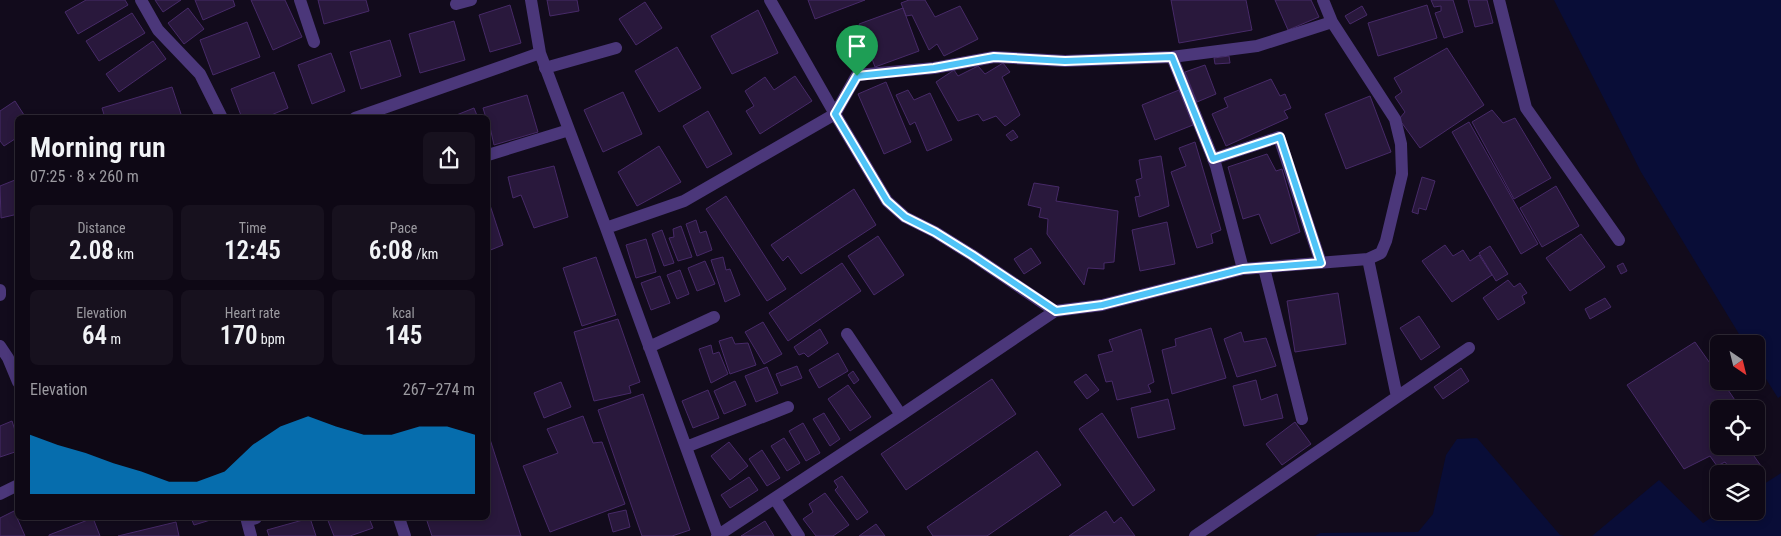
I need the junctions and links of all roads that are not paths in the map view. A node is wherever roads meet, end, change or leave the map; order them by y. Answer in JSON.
{"nodes":[{"id":1,"x":141,"y":0,"type":"edge"},
{"id":2,"x":300,"y":0,"type":"edge"},
{"id":3,"x":471,"y":0,"type":"edge"},
{"id":4,"x":530,"y":0,"type":"edge"},
{"id":5,"x":770,"y":0,"type":"edge"},
{"id":6,"x":1323,"y":0,"type":"edge"},
{"id":7,"x":1499,"y":0,"type":"edge"},
{"id":8,"x":456,"y":4,"type":"dead end"},
{"id":9,"x":1332,"y":22,"type":"junction"},
{"id":10,"x":314,"y":42,"type":"dead end"},
{"id":11,"x":616,"y":48,"type":"dead end"},
{"id":12,"x":540,"y":54,"type":"junction"},
{"id":13,"x":1172,"y":57,"type":"junction"},
{"id":14,"x":545,"y":68,"type":"junction"},
{"id":15,"x":835,"y":114,"type":"junction"},
{"id":16,"x":220,"y":115,"type":"edge"},
{"id":17,"x":364,"y":115,"type":"edge"},
{"id":18,"x":569,"y":130,"type":"junction"},
{"id":19,"x":490,"y":154,"type":"edge"},
{"id":20,"x":1213,"y":159,"type":"junction"},
{"id":21,"x":606,"y":228,"type":"junction"},
{"id":22,"x":1619,"y":240,"type":"dead end"},
{"id":23,"x":1368,"y":259,"type":"junction"},
{"id":24,"x":1321,"y":263,"type":"junction"},
{"id":25,"x":1264,"y":268,"type":"junction"},
{"id":26,"x":1243,"y":269,"type":"junction"},
{"id":27,"x":0,"y":290,"type":"edge"},
{"id":28,"x":0,"y":295,"type":"edge"},
{"id":29,"x":1056,"y":311,"type":"junction"},
{"id":30,"x":714,"y":317,"type":"dead end"},
{"id":31,"x":847,"y":334,"type":"dead end"},
{"id":32,"x":0,"y":346,"type":"edge"},
{"id":33,"x":649,"y":347,"type":"junction"},
{"id":34,"x":1469,"y":348,"type":"dead end"},
{"id":35,"x":15,"y":375,"type":"edge"},
{"id":36,"x":1397,"y":397,"type":"junction"},
{"id":37,"x":788,"y":407,"type":"dead end"},
{"id":38,"x":901,"y":415,"type":"junction"},
{"id":39,"x":1302,"y":419,"type":"dead end"},
{"id":40,"x":686,"y":447,"type":"junction"},
{"id":41,"x":15,"y":486,"type":"edge"},
{"id":42,"x":0,"y":494,"type":"edge"},
{"id":43,"x":775,"y":499,"type":"junction"},
{"id":44,"x":250,"y":520,"type":"edge"},
{"id":45,"x":399,"y":520,"type":"edge"},
{"id":46,"x":251,"y":536,"type":"edge"},
{"id":47,"x":405,"y":536,"type":"edge"},
{"id":48,"x":718,"y":536,"type":"edge"},
{"id":49,"x":799,"y":536,"type":"edge"},
{"id":50,"x":1195,"y":536,"type":"edge"}],
"edges":[{"from":1,"to":16,"type":"street"},
{"from":2,"to":10,"type":"street"},
{"from":3,"to":8,"type":"street"},
{"from":4,"to":12,"type":"street"},
{"from":5,"to":15,"type":"street"},
{"from":6,"to":9,"type":"street"},
{"from":7,"to":22,"type":"street"},
{"from":9,"to":13,"type":"street"},
{"from":9,"to":23,"type":"street"},
{"from":11,"to":14,"type":"street"},
{"from":12,"to":14,"type":"street"},
{"from":12,"to":17,"type":"street"},
{"from":13,"to":15,"type":"street"},
{"from":13,"to":20,"type":"street"},
{"from":14,"to":18,"type":"street"},
{"from":15,"to":21,"type":"street"},
{"from":15,"to":29,"type":"street"},
{"from":18,"to":19,"type":"street"},
{"from":18,"to":21,"type":"street"},
{"from":20,"to":24,"type":"street"},
{"from":20,"to":26,"type":"street"},
{"from":21,"to":33,"type":"street"},
{"from":23,"to":24,"type":"street"},
{"from":23,"to":36,"type":"street"},
{"from":24,"to":25,"type":"street"},
{"from":25,"to":26,"type":"street"},
{"from":25,"to":39,"type":"street"},
{"from":26,"to":29,"type":"street"},
{"from":27,"to":28,"type":"street"},
{"from":29,"to":38,"type":"street"},
{"from":30,"to":33,"type":"street"},
{"from":31,"to":38,"type":"street"},
{"from":32,"to":35,"type":"street"},
{"from":33,"to":40,"type":"street"},
{"from":34,"to":36,"type":"street"},
{"from":36,"to":50,"type":"street"},
{"from":37,"to":40,"type":"street"},
{"from":38,"to":43,"type":"street"},
{"from":40,"to":48,"type":"street"},
{"from":41,"to":42,"type":"street"},
{"from":43,"to":48,"type":"street"},
{"from":43,"to":49,"type":"street"},
{"from":44,"to":46,"type":"street"},
{"from":45,"to":47,"type":"street"}]}
